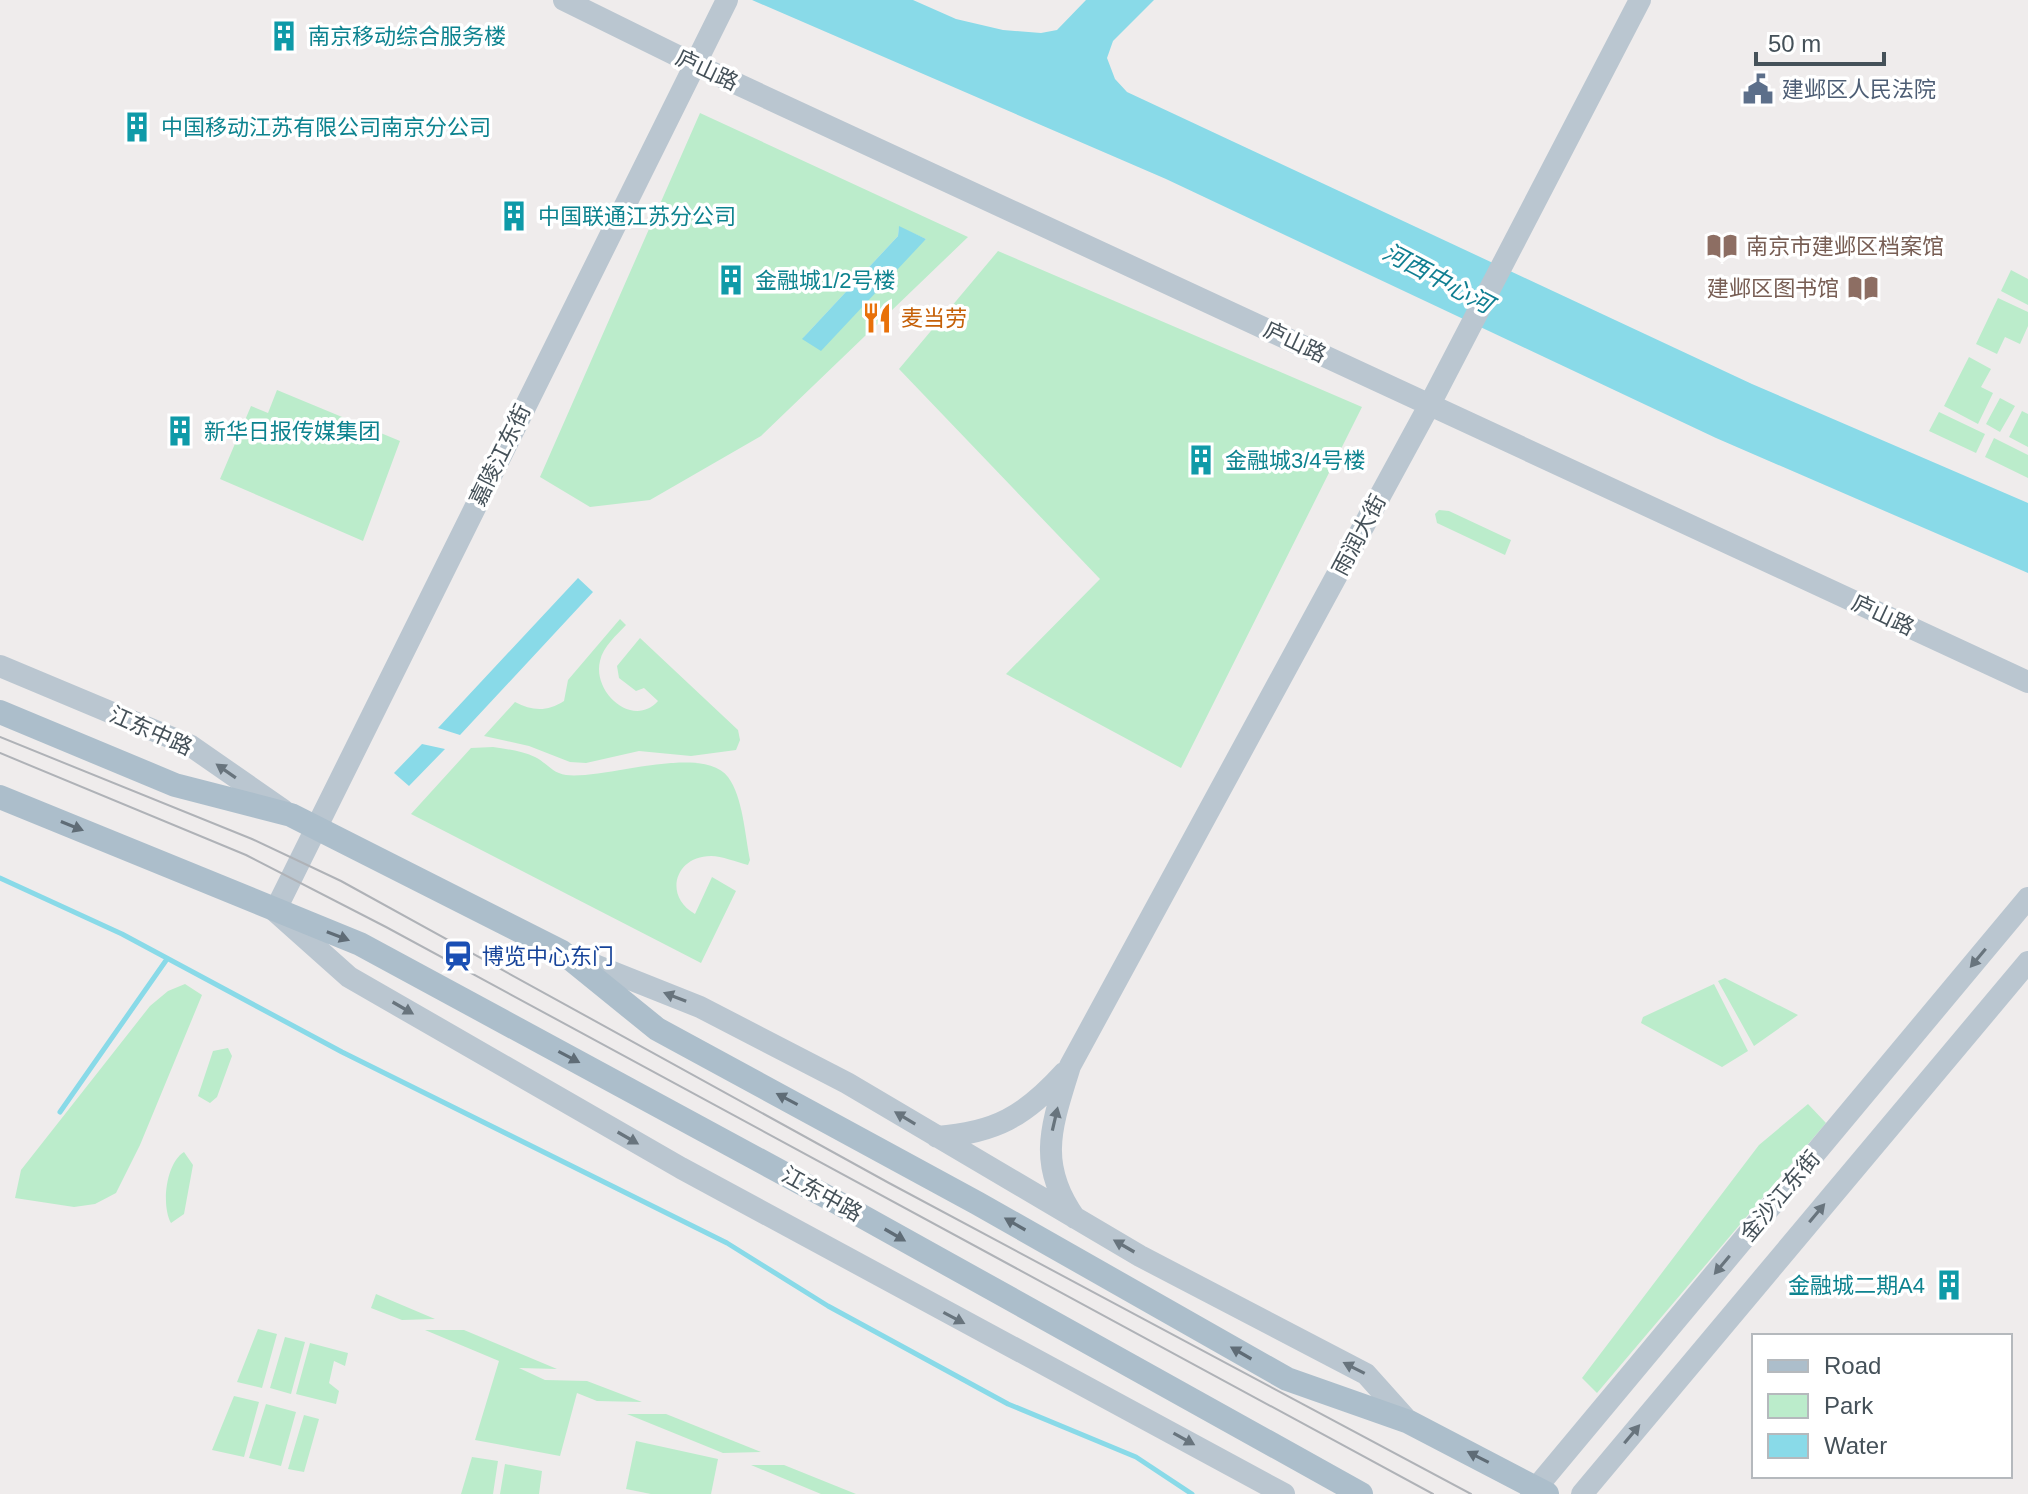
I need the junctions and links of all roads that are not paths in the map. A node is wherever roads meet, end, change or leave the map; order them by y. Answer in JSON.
{"nodes":[{"id":1,"x":564,"y":0,"type":"edge"},
{"id":2,"x":727,"y":0,"type":"edge"},
{"id":3,"x":1640,"y":0,"type":"edge"},
{"id":4,"x":694,"y":64,"type":"junction"},
{"id":5,"x":1430,"y":404,"type":"junction"},
{"id":6,"x":0,"y":666,"type":"edge"},
{"id":7,"x":2028,"y":682,"type":"edge"},
{"id":8,"x":0,"y":712,"type":"edge"},
{"id":9,"x":0,"y":797,"type":"edge"},
{"id":10,"x":291,"y":815,"type":"junction"},
{"id":11,"x":315,"y":829,"type":"junction"},
{"id":12,"x":2028,"y":898,"type":"edge"},
{"id":13,"x":275,"y":911,"type":"junction"},
{"id":14,"x":562,"y":952,"type":"junction"},
{"id":15,"x":2028,"y":962,"type":"edge"},
{"id":16,"x":1070,"y":1066,"type":"junction"},
{"id":17,"x":937,"y":1137,"type":"junction"},
{"id":18,"x":1075,"y":1218,"type":"junction"},
{"id":19,"x":1409,"y":1422,"type":"junction"},
{"id":20,"x":1538,"y":1492,"type":"edge"},
{"id":21,"x":1284,"y":1494,"type":"edge"},
{"id":22,"x":1361,"y":1494,"type":"edge"},
{"id":23,"x":1582,"y":1494,"type":"edge"}],
"edges":[{"from":1,"to":4,"type":"street","name":"庐山路"},
{"from":2,"to":4,"type":"street","name":"嘉陵江东街"},
{"from":3,"to":5,"type":"street","name":"雨润大街"},
{"from":4,"to":5,"type":"street","name":"庐山路"},
{"from":4,"to":11,"type":"street","name":"嘉陵江东街"},
{"from":5,"to":7,"type":"street","name":"庐山路"},
{"from":5,"to":16,"type":"street","name":"雨润大街"},
{"from":10,"to":6,"type":"street","name":"江东中路","one_way":true},
{"from":8,"to":10,"type":"main road","name":"江东中路"},
{"from":9,"to":13,"type":"main road","name":"江东中路","one_way":true},
{"from":10,"to":11,"type":"main road","name":"江东中路"},
{"from":11,"to":13,"type":"street","name":"嘉陵江东街"},
{"from":11,"to":14,"type":"main road","name":"江东中路"},
{"from":12,"to":20,"type":"street","name":"金沙江东街","one_way":true},
{"from":13,"to":21,"type":"street","name":"江东中路","one_way":true},
{"from":13,"to":22,"type":"main road","name":"江东中路","one_way":true},
{"from":17,"to":14,"type":"street","name":"江东中路","one_way":true},
{"from":19,"to":14,"type":"main road","name":"江东中路","one_way":true},
{"from":23,"to":15,"type":"street","name":"金沙江东街","one_way":true},
{"from":16,"to":17,"type":"street"},
{"from":18,"to":16,"type":"street","one_way":true},
{"from":17,"to":18,"type":"street","name":"江东中路"},
{"from":19,"to":18,"type":"street","name":"江东中路","one_way":true},
{"from":20,"to":19,"type":"main road","name":"江东中路","one_way":true}]}
